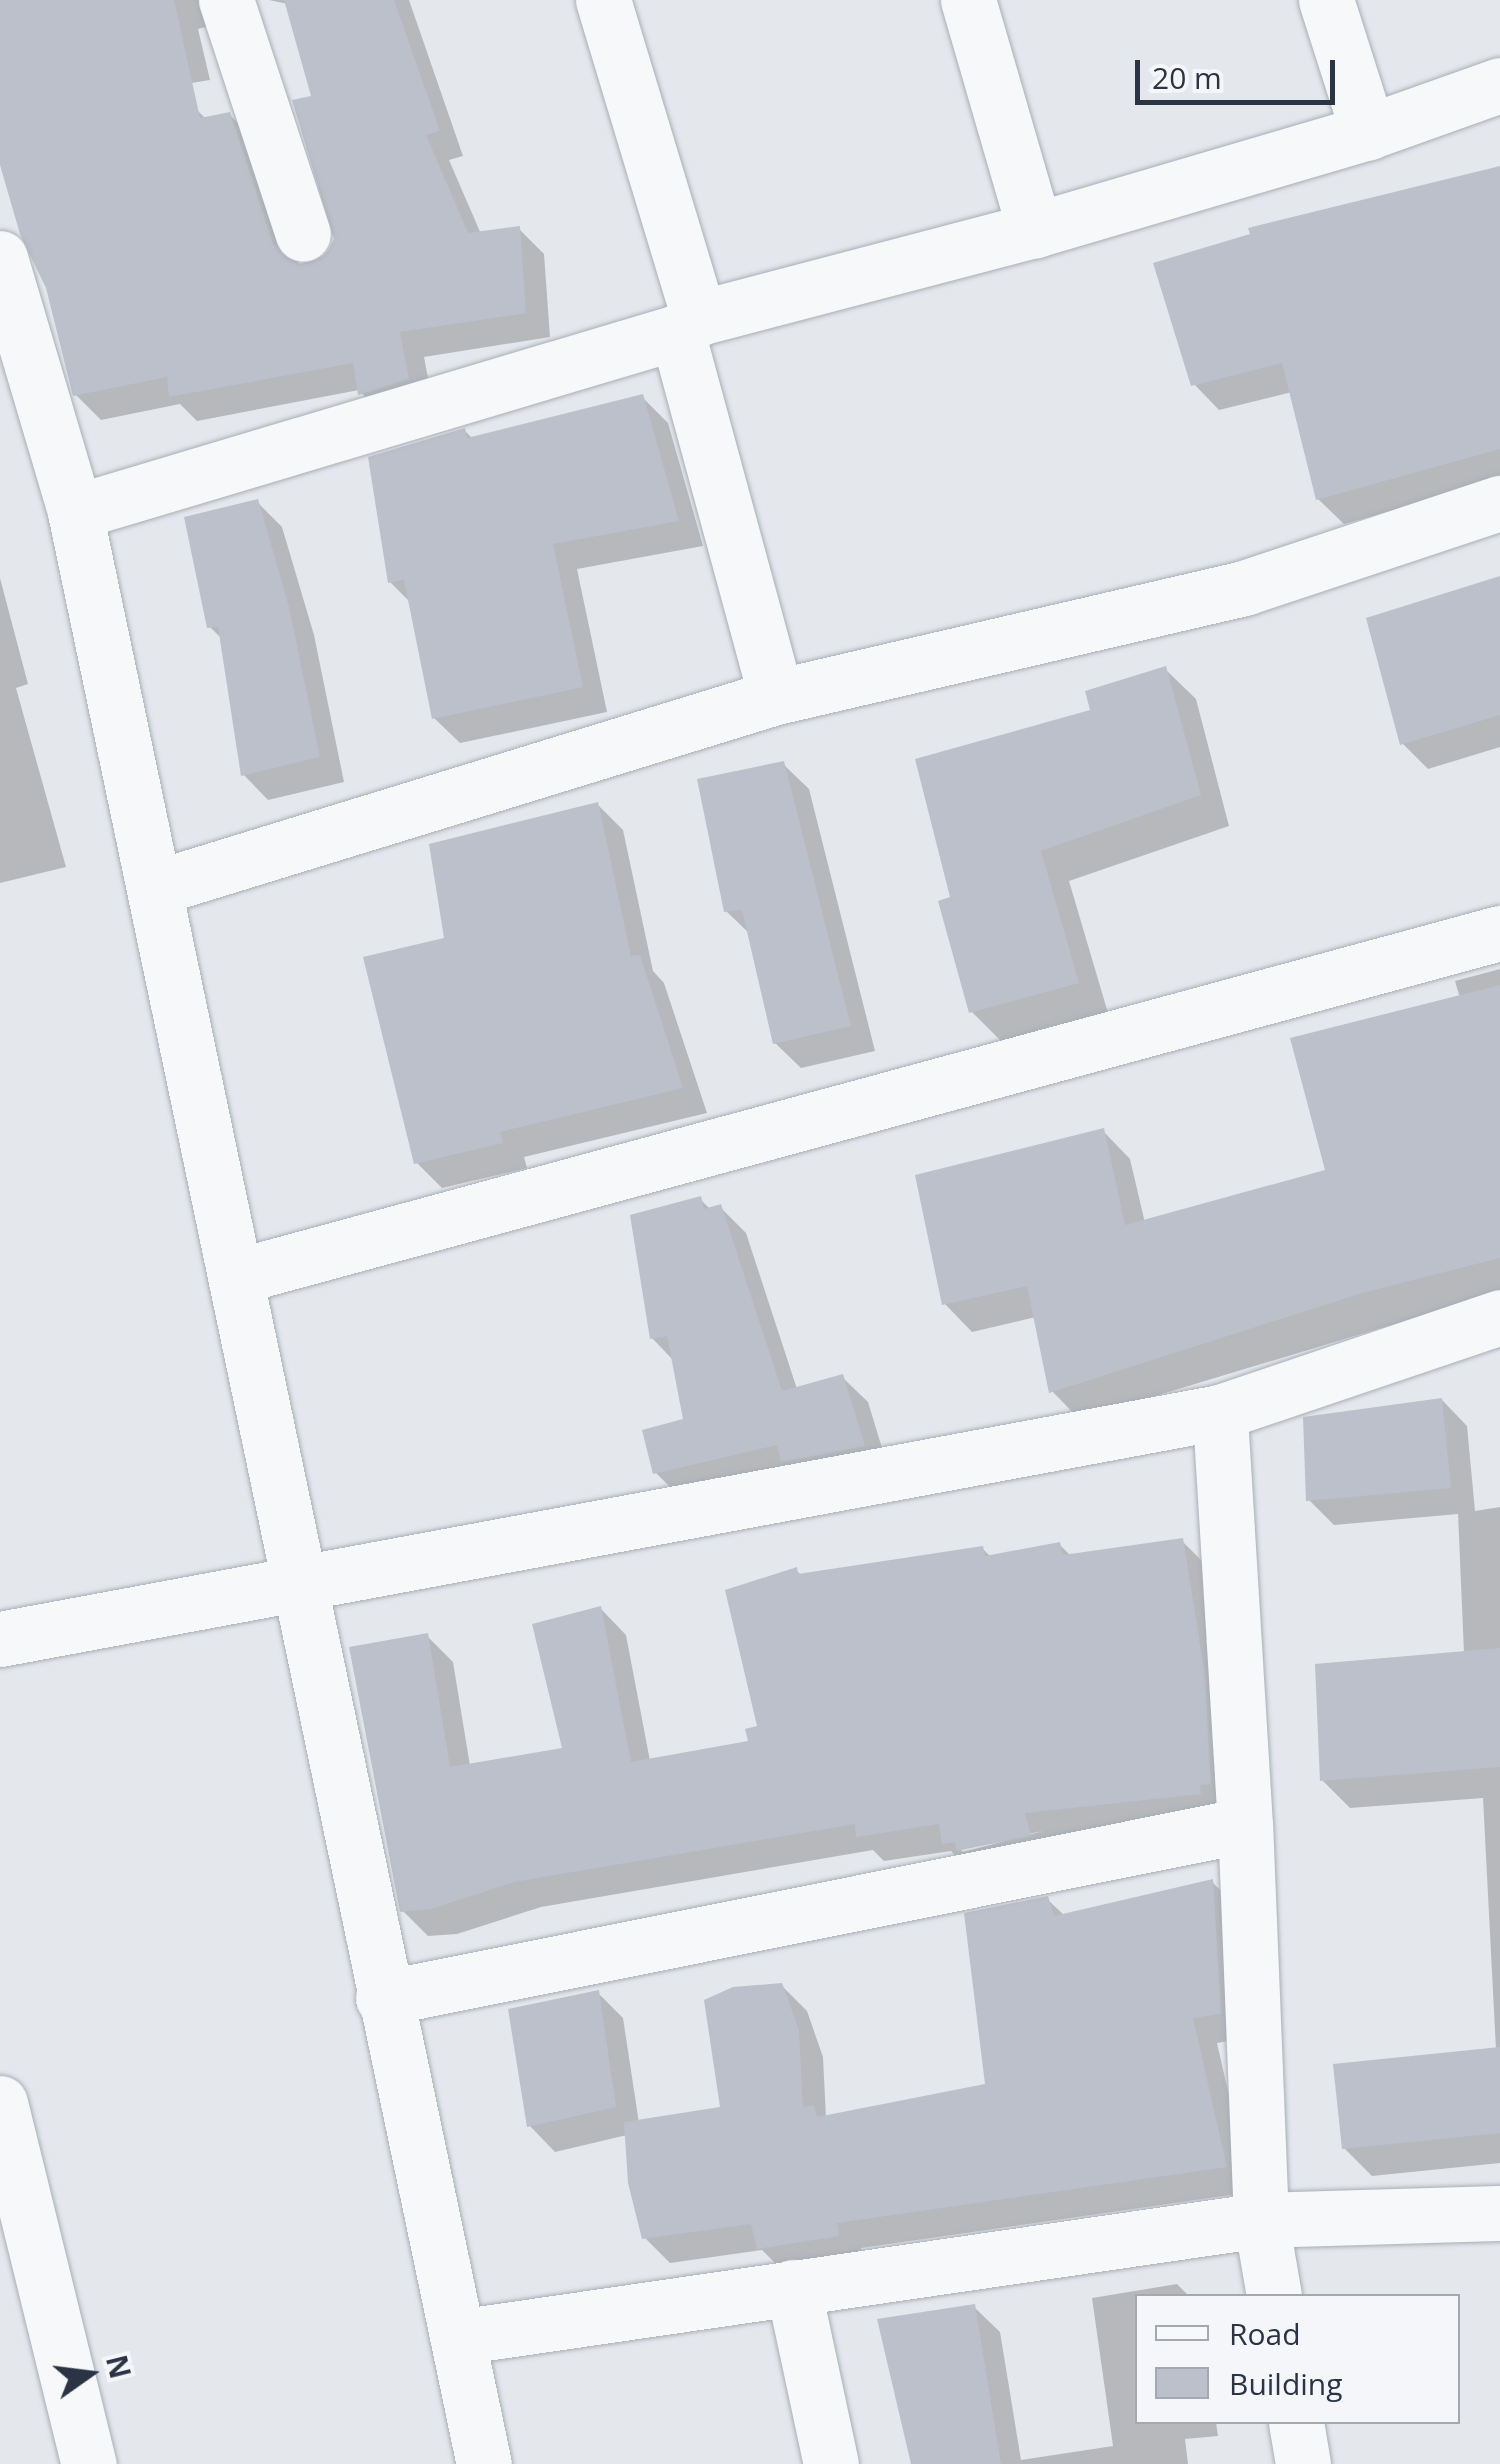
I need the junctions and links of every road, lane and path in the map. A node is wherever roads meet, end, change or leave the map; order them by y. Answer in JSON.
{"nodes":[{"id":1,"x":226,"y":0,"type":"edge"},
{"id":2,"x":603,"y":0,"type":"edge"},
{"id":3,"x":968,"y":0,"type":"edge"},
{"id":4,"x":1326,"y":0,"type":"edge"},
{"id":5,"x":1500,"y":85,"type":"edge"},
{"id":6,"x":1368,"y":132,"type":"junction"},
{"id":7,"x":1036,"y":230,"type":"junction"},
{"id":8,"x":303,"y":234,"type":"dead end"},
{"id":9,"x":0,"y":258,"type":"edge"},
{"id":10,"x":688,"y":325,"type":"junction"},
{"id":11,"x":1500,"y":503,"type":"edge"},
{"id":12,"x":75,"y":512,"type":"junction"},
{"id":13,"x":776,"y":697,"type":"junction"},
{"id":14,"x":155,"y":888,"type":"junction"},
{"id":15,"x":1500,"y":933,"type":"edge"},
{"id":16,"x":238,"y":1276,"type":"junction"},
{"id":17,"x":1500,"y":1317,"type":"edge"},
{"id":18,"x":1220,"y":1412,"type":"junction"},
{"id":19,"x":300,"y":1586,"type":"junction"},
{"id":20,"x":0,"y":1638,"type":"edge"},
{"id":21,"x":1245,"y":1825,"type":"junction"},
{"id":22,"x":383,"y":1998,"type":"junction"},
{"id":23,"x":0,"y":2103,"type":"edge"},
{"id":24,"x":1500,"y":2214,"type":"edge"},
{"id":25,"x":1261,"y":2220,"type":"junction"},
{"id":26,"x":793,"y":2287,"type":"junction"},
{"id":27,"x":1274,"y":2294,"type":"edge"},
{"id":28,"x":458,"y":2337,"type":"junction"},
{"id":29,"x":1296,"y":2424,"type":"edge"},
{"id":30,"x":88,"y":2464,"type":"edge"},
{"id":31,"x":484,"y":2464,"type":"edge"},
{"id":32,"x":832,"y":2464,"type":"edge"},
{"id":33,"x":1303,"y":2464,"type":"edge"}],
"edges":[{"from":1,"to":8,"type":"street"},
{"from":2,"to":10,"type":"street"},
{"from":3,"to":7,"type":"street"},
{"from":4,"to":6,"type":"street"},
{"from":5,"to":6,"type":"street"},
{"from":6,"to":7,"type":"street"},
{"from":7,"to":10,"type":"street"},
{"from":9,"to":12,"type":"street"},
{"from":10,"to":12,"type":"street"},
{"from":10,"to":13,"type":"street"},
{"from":11,"to":13,"type":"street"},
{"from":12,"to":14,"type":"street"},
{"from":13,"to":14,"type":"street"},
{"from":14,"to":16,"type":"street"},
{"from":15,"to":16,"type":"street"},
{"from":16,"to":19,"type":"street"},
{"from":17,"to":18,"type":"street"},
{"from":18,"to":19,"type":"street"},
{"from":18,"to":21,"type":"street"},
{"from":19,"to":20,"type":"street"},
{"from":19,"to":22,"type":"street"},
{"from":21,"to":22,"type":"street"},
{"from":21,"to":25,"type":"street"},
{"from":22,"to":28,"type":"street"},
{"from":23,"to":30,"type":"street"},
{"from":24,"to":25,"type":"street"},
{"from":25,"to":26,"type":"street"},
{"from":25,"to":27,"type":"street"},
{"from":26,"to":28,"type":"street"},
{"from":26,"to":32,"type":"street"},
{"from":28,"to":31,"type":"street"},
{"from":29,"to":33,"type":"street"}]}
